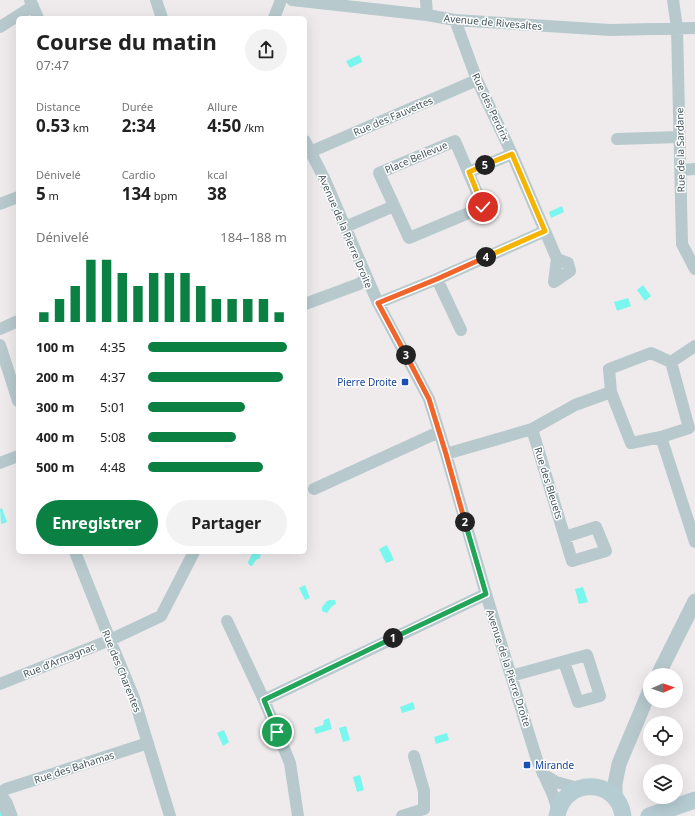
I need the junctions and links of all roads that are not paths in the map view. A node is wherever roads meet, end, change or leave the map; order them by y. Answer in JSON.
{"nodes":[{"id":1,"x":156,"y":0,"type":"edge"},
{"id":2,"x":281,"y":0,"type":"edge"},
{"id":3,"x":292,"y":0,"type":"edge"},
{"id":4,"x":426,"y":0,"type":"edge"},
{"id":5,"x":673,"y":0,"type":"edge"},
{"id":6,"x":32,"y":3,"type":"edge"},
{"id":7,"x":427,"y":15,"type":"junction"},
{"id":8,"x":37,"y":16,"type":"edge"},
{"id":9,"x":161,"y":16,"type":"edge"},
{"id":10,"x":275,"y":16,"type":"edge"},
{"id":11,"x":455,"y":20,"type":"junction"},
{"id":12,"x":0,"y":27,"type":"edge"},
{"id":13,"x":678,"y":28,"type":"junction"},
{"id":14,"x":695,"y":28,"type":"edge"},
{"id":15,"x":477,"y":80,"type":"junction"},
{"id":16,"x":679,"y":137,"type":"junction"},
{"id":17,"x":617,"y":139,"type":"dead end"},
{"id":18,"x":307,"y":146,"type":"edge"},
{"id":19,"x":512,"y":154,"type":"junction"},
{"id":20,"x":695,"y":169,"type":"edge"},
{"id":21,"x":681,"y":170,"type":"junction"},
{"id":22,"x":469,"y":172,"type":"junction"},
{"id":23,"x":16,"y":198,"type":"edge"},
{"id":24,"x":0,"y":204,"type":"edge"},
{"id":25,"x":394,"y":206,"type":"junction"},
{"id":26,"x":345,"y":227,"type":"junction"},
{"id":27,"x":545,"y":231,"type":"junction"},
{"id":28,"x":558,"y":260,"type":"dead end"},
{"id":29,"x":695,"y":269,"type":"edge"},
{"id":30,"x":366,"y":278,"type":"junction"},
{"id":31,"x":437,"y":279,"type":"junction"},
{"id":32,"x":307,"y":303,"type":"edge"},
{"id":33,"x":378,"y":303,"type":"junction"},
{"id":34,"x":16,"y":322,"type":"edge"},
{"id":35,"x":0,"y":329,"type":"edge"},
{"id":36,"x":461,"y":330,"type":"dead end"},
{"id":37,"x":0,"y":346,"type":"edge"},
{"id":38,"x":695,"y":346,"type":"edge"},
{"id":39,"x":671,"y":362,"type":"junction"},
{"id":40,"x":611,"y":392,"type":"junction"},
{"id":41,"x":16,"y":394,"type":"edge"},
{"id":42,"x":532,"y":429,"type":"junction"},
{"id":43,"x":439,"y":432,"type":"junction"},
{"id":44,"x":661,"y":437,"type":"junction"},
{"id":45,"x":446,"y":454,"type":"junction"},
{"id":46,"x":16,"y":457,"type":"edge"},
{"id":47,"x":0,"y":463,"type":"edge"},
{"id":48,"x":314,"y":490,"type":"dead end"},
{"id":49,"x":565,"y":537,"type":"dead end"},
{"id":50,"x":695,"y":542,"type":"edge"},
{"id":51,"x":76,"y":554,"type":"edge"},
{"id":52,"x":193,"y":554,"type":"edge"},
{"id":53,"x":486,"y":594,"type":"junction"},
{"id":54,"x":695,"y":600,"type":"edge"},
{"id":55,"x":227,"y":621,"type":"dead end"},
{"id":56,"x":110,"y":640,"type":"junction"},
{"id":57,"x":564,"y":662,"type":"dead end"},
{"id":58,"x":661,"y":668,"type":"edge"},
{"id":59,"x":511,"y":676,"type":"junction"},
{"id":60,"x":0,"y":684,"type":"edge"},
{"id":61,"x":264,"y":700,"type":"junction"},
{"id":62,"x":643,"y":707,"type":"edge"},
{"id":63,"x":148,"y":743,"type":"junction"},
{"id":64,"x":414,"y":756,"type":"dead end"},
{"id":65,"x":620,"y":764,"type":"junction"},
{"id":66,"x":543,"y":774,"type":"junction"},
{"id":67,"x":584,"y":787,"type":"junction"},
{"id":68,"x":0,"y":794,"type":"edge"},
{"id":69,"x":695,"y":800,"type":"edge"},
{"id":70,"x":619,"y":806,"type":"edge"},
{"id":71,"x":557,"y":814,"type":"edge"},
{"id":72,"x":651,"y":815,"type":"edge"},
{"id":73,"x":10,"y":816,"type":"edge"},
{"id":74,"x":170,"y":816,"type":"edge"},
{"id":75,"x":298,"y":816,"type":"edge"},
{"id":76,"x":402,"y":816,"type":"edge"}],
"edges":[{"from":1,"to":9,"type":"street"},
{"from":2,"to":10,"type":"street"},
{"from":3,"to":7,"type":"street","name":"Avenue de Rivesaltes"},
{"from":4,"to":7,"type":"street"},
{"from":5,"to":13,"type":"street","name":"Rue de la Sardane"},
{"from":6,"to":8,"type":"street"},
{"from":6,"to":12,"type":"street"},
{"from":7,"to":11,"type":"street","name":"Avenue de Rivesaltes"},
{"from":11,"to":13,"type":"street","name":"Avenue de Rivesaltes"},
{"from":11,"to":15,"type":"street","name":"Rue des Perdrix"},
{"from":13,"to":14,"type":"street","name":"Avenue de Rivesaltes"},
{"from":13,"to":16,"type":"street","name":"Rue de la Sardane"},
{"from":15,"to":18,"type":"street","name":"Rue des Fauvettes"},
{"from":15,"to":19,"type":"street","name":"Rue des Perdrix"},
{"from":16,"to":17,"type":"street"},
{"from":16,"to":21,"type":"street","name":"Rue de la Sardane"},
{"from":18,"to":26,"type":"street","name":"Avenue de la Pierre Droite"},
{"from":19,"to":22,"type":"street"},
{"from":19,"to":27,"type":"street","name":"Rue des Perdrix"},
{"from":20,"to":21,"type":"street"},
{"from":21,"to":29,"type":"street","name":"Rue de la Sardane"},
{"from":22,"to":25,"type":"street","name":"Place Bellevue"},
{"from":22,"to":25,"type":"street","name":"Place Bellevue"},
{"from":23,"to":24,"type":"street"},
{"from":25,"to":26,"type":"street"},
{"from":26,"to":30,"type":"street","name":"Avenue de la Pierre Droite"},
{"from":27,"to":28,"type":"street","name":"Rue des Perdrix"},
{"from":27,"to":31,"type":"street"},
{"from":30,"to":32,"type":"street"},
{"from":30,"to":33,"type":"street","name":"Avenue de la Pierre Droite"},
{"from":31,"to":33,"type":"street"},
{"from":31,"to":36,"type":"street"},
{"from":33,"to":43,"type":"street","name":"Avenue de la Pierre Droite"},
{"from":34,"to":35,"type":"street"},
{"from":37,"to":41,"type":"street"},
{"from":38,"to":39,"type":"street"},
{"from":39,"to":40,"type":"street"},
{"from":39,"to":44,"type":"street"},
{"from":40,"to":42,"type":"street"},
{"from":40,"to":44,"type":"street"},
{"from":42,"to":45,"type":"street"},
{"from":42,"to":49,"type":"street","name":"Rue des Bleuets"},
{"from":43,"to":45,"type":"street","name":"Avenue de la Pierre Droite"},
{"from":43,"to":48,"type":"street"},
{"from":44,"to":50,"type":"street"},
{"from":45,"to":53,"type":"street","name":"Avenue de la Pierre Droite"},
{"from":46,"to":47,"type":"street"},
{"from":51,"to":56,"type":"street","name":"Rue des Charentes"},
{"from":52,"to":56,"type":"street","name":"Rue d'Armagnac"},
{"from":53,"to":59,"type":"street","name":"Avenue de la Pierre Droite"},
{"from":53,"to":61,"type":"street"},
{"from":54,"to":58,"type":"street"},
{"from":55,"to":61,"type":"street"},
{"from":56,"to":60,"type":"street","name":"Rue d'Armagnac"},
{"from":56,"to":63,"type":"street","name":"Rue des Charentes"},
{"from":57,"to":59,"type":"street"},
{"from":59,"to":66,"type":"street","name":"Avenue de la Pierre Droite"},
{"from":61,"to":75,"type":"street"},
{"from":62,"to":65,"type":"street"},
{"from":63,"to":68,"type":"street","name":"Rue des Bahamas"},
{"from":63,"to":74,"type":"street","name":"Rue des Charentes"},
{"from":64,"to":76,"type":"street"},
{"from":65,"to":67,"type":"street"},
{"from":65,"to":70,"type":"street"},
{"from":66,"to":67,"type":"street"},
{"from":66,"to":71,"type":"street","name":"Avenue de la Pierre Droite"},
{"from":67,"to":70,"type":"main road"},
{"from":67,"to":71,"type":"main road"},
{"from":68,"to":73,"type":"street"},
{"from":69,"to":72,"type":"main road"},
{"from":70,"to":72,"type":"main road"}]}
